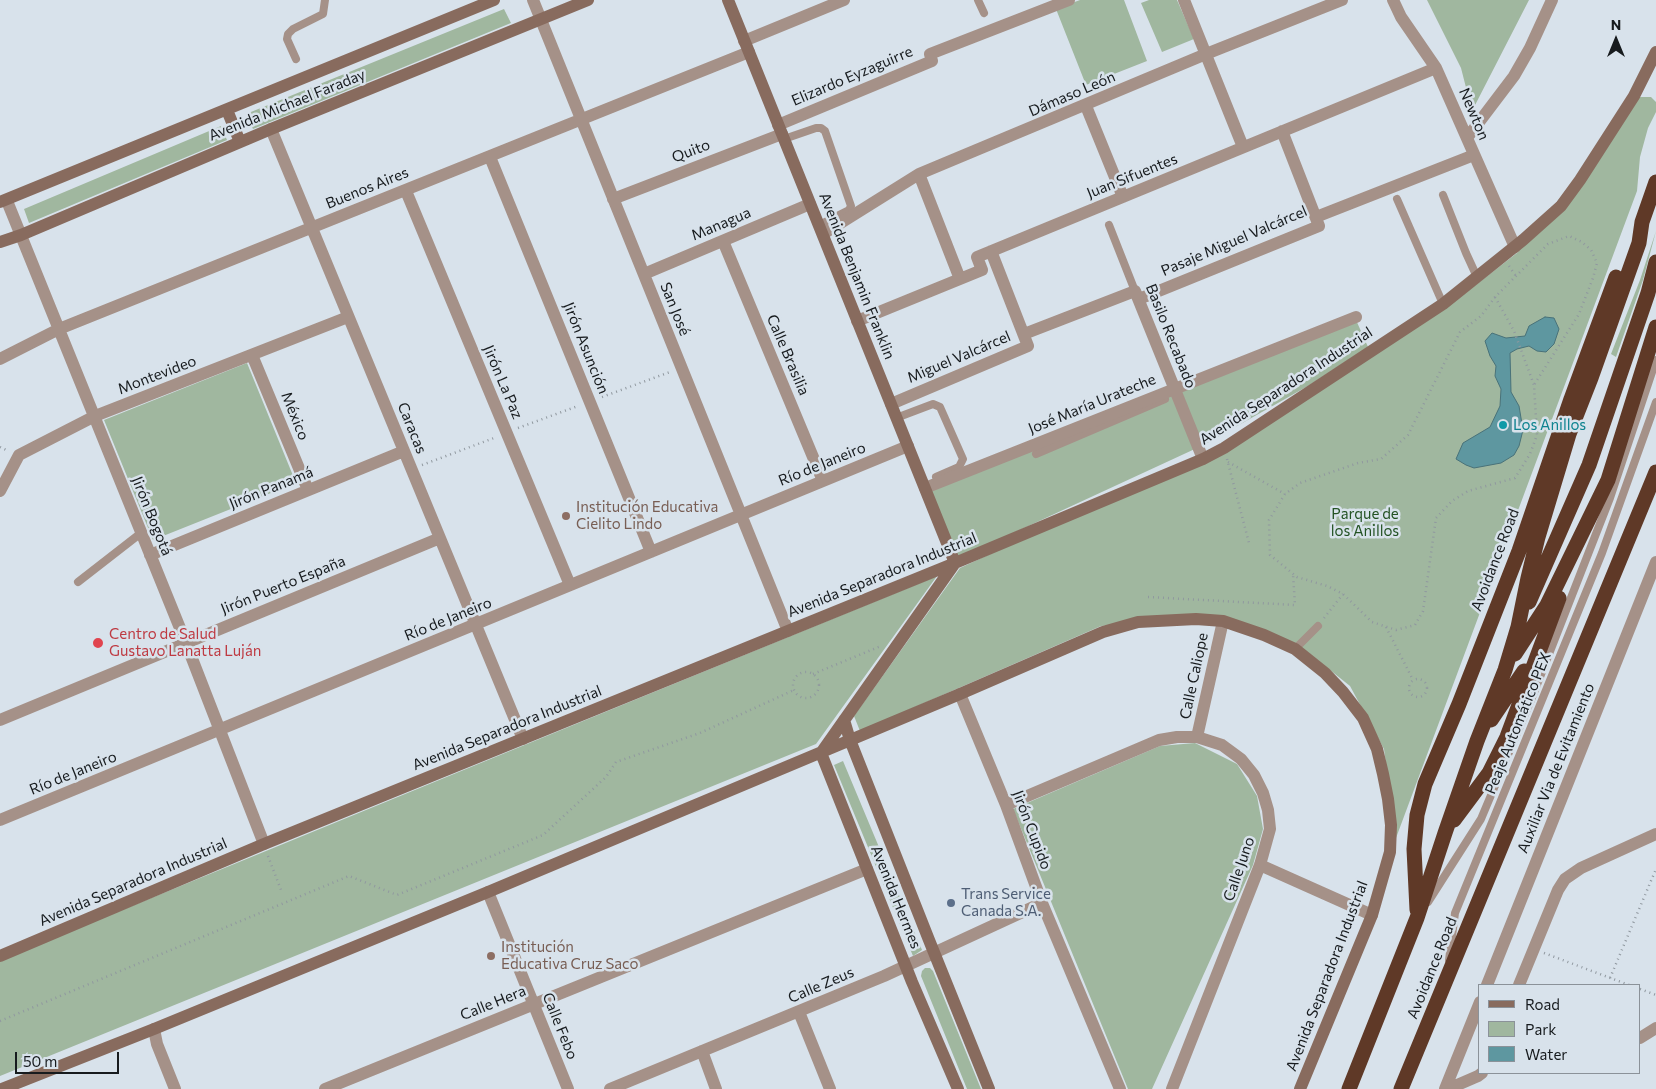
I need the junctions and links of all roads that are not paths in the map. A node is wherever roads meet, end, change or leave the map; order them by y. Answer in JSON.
{"nodes":[{"id":1,"x":325,"y":0,"type":"edge"},
{"id":2,"x":494,"y":0,"type":"edge"},
{"id":3,"x":533,"y":0,"type":"edge"},
{"id":4,"x":588,"y":0,"type":"edge"},
{"id":5,"x":728,"y":0,"type":"edge"},
{"id":6,"x":844,"y":0,"type":"edge"},
{"id":7,"x":978,"y":0,"type":"edge"},
{"id":8,"x":1069,"y":0,"type":"edge"},
{"id":9,"x":1184,"y":0,"type":"edge"},
{"id":10,"x":1342,"y":0,"type":"edge"},
{"id":11,"x":1393,"y":0,"type":"edge"},
{"id":12,"x":1552,"y":0,"type":"edge"},
{"id":13,"x":984,"y":13,"type":"dead end"},
{"id":14,"x":541,"y":19,"type":"junction"},
{"id":15,"x":747,"y":46,"type":"junction"},
{"id":16,"x":1656,"y":52,"type":"edge"},
{"id":17,"x":1206,"y":54,"type":"junction"},
{"id":18,"x":296,"y":59,"type":"dead end"},
{"id":19,"x":1436,"y":68,"type":"junction"},
{"id":20,"x":1086,"y":106,"type":"junction"},
{"id":21,"x":227,"y":110,"type":"junction"},
{"id":22,"x":581,"y":120,"type":"junction"},
{"id":23,"x":271,"y":128,"type":"junction"},
{"id":24,"x":1282,"y":131,"type":"junction"},
{"id":25,"x":781,"y":132,"type":"junction"},
{"id":26,"x":1467,"y":138,"type":"junction"},
{"id":27,"x":240,"y":142,"type":"junction"},
{"id":28,"x":1243,"y":147,"type":"junction"},
{"id":29,"x":1474,"y":155,"type":"junction"},
{"id":30,"x":490,"y":157,"type":"junction"},
{"id":31,"x":919,"y":174,"type":"junction"},
{"id":32,"x":1656,"y":182,"type":"edge"},
{"id":33,"x":406,"y":191,"type":"junction"},
{"id":34,"x":1443,"y":195,"type":"dead end"},
{"id":35,"x":1123,"y":197,"type":"junction"},
{"id":36,"x":613,"y":199,"type":"junction"},
{"id":37,"x":1397,"y":199,"type":"dead end"},
{"id":38,"x":3,"y":201,"type":"edge"},
{"id":39,"x":810,"y":204,"type":"junction"},
{"id":40,"x":1316,"y":217,"type":"junction"},
{"id":41,"x":1642,"y":222,"type":"junction"},
{"id":42,"x":1109,"y":225,"type":"dead end"},
{"id":43,"x":312,"y":228,"type":"junction"},
{"id":44,"x":821,"y":229,"type":"junction"},
{"id":45,"x":21,"y":235,"type":"junction"},
{"id":46,"x":723,"y":241,"type":"junction"},
{"id":47,"x":0,"y":242,"type":"edge"},
{"id":48,"x":1514,"y":247,"type":"junction"},
{"id":49,"x":991,"y":252,"type":"junction"},
{"id":50,"x":1656,"y":262,"type":"edge"},
{"id":51,"x":644,"y":274,"type":"junction"},
{"id":52,"x":1477,"y":277,"type":"junction"},
{"id":53,"x":960,"y":279,"type":"junction"},
{"id":54,"x":1137,"y":295,"type":"junction"},
{"id":55,"x":1443,"y":304,"type":"junction"},
{"id":56,"x":348,"y":317,"type":"junction"},
{"id":57,"x":1356,"y":317,"type":"dead end"},
{"id":58,"x":857,"y":321,"type":"junction"},
{"id":59,"x":1656,"y":327,"type":"edge"},
{"id":60,"x":59,"y":329,"type":"junction"},
{"id":61,"x":1024,"y":334,"type":"junction"},
{"id":62,"x":252,"y":355,"type":"junction"},
{"id":63,"x":0,"y":359,"type":"edge"},
{"id":64,"x":1656,"y":360,"type":"edge"},
{"id":65,"x":1176,"y":391,"type":"junction"},
{"id":66,"x":1656,"y":402,"type":"edge"},
{"id":67,"x":891,"y":404,"type":"junction"},
{"id":68,"x":95,"y":416,"type":"junction"},
{"id":69,"x":896,"y":418,"type":"junction"},
{"id":70,"x":908,"y":446,"type":"junction"},
{"id":71,"x":404,"y":451,"type":"junction"},
{"id":72,"x":1036,"y":454,"type":"dead end"},
{"id":73,"x":1203,"y":459,"type":"junction"},
{"id":74,"x":1656,"y":472,"type":"edge"},
{"id":75,"x":823,"y":481,"type":"junction"},
{"id":76,"x":924,"y":485,"type":"junction"},
{"id":77,"x":308,"y":490,"type":"junction"},
{"id":78,"x":0,"y":492,"type":"edge"},
{"id":79,"x":741,"y":515,"type":"junction"},
{"id":80,"x":141,"y":533,"type":"junction"},
{"id":81,"x":1583,"y":534,"type":"junction"},
{"id":82,"x":440,"y":538,"type":"junction"},
{"id":83,"x":651,"y":552,"type":"junction"},
{"id":84,"x":150,"y":554,"type":"junction"},
{"id":85,"x":1656,"y":562,"type":"edge"},
{"id":86,"x":955,"y":563,"type":"junction"},
{"id":87,"x":78,"y":582,"type":"dead end"},
{"id":88,"x":570,"y":586,"type":"junction"},
{"id":89,"x":1223,"y":621,"type":"junction"},
{"id":90,"x":475,"y":625,"type":"junction"},
{"id":91,"x":1318,"y":626,"type":"road end"},
{"id":92,"x":1518,"y":627,"type":"junction"},
{"id":93,"x":1547,"y":630,"type":"junction"},
{"id":94,"x":788,"y":631,"type":"junction"},
{"id":95,"x":186,"y":643,"type":"junction"},
{"id":96,"x":1295,"y":650,"type":"junction"},
{"id":97,"x":1505,"y":670,"type":"junction"},
{"id":98,"x":960,"y":694,"type":"junction"},
{"id":99,"x":2,"y":717,"type":"edge"},
{"id":100,"x":844,"y":720,"type":"junction"},
{"id":101,"x":220,"y":730,"type":"junction"},
{"id":102,"x":1197,"y":737,"type":"junction"},
{"id":103,"x":523,"y":739,"type":"junction"},
{"id":104,"x":850,"y":740,"type":"junction"},
{"id":105,"x":1477,"y":741,"type":"junction"},
{"id":106,"x":821,"y":753,"type":"junction"},
{"id":107,"x":1006,"y":805,"type":"junction"},
{"id":108,"x":0,"y":820,"type":"edge"},
{"id":109,"x":1445,"y":833,"type":"junction"},
{"id":110,"x":1656,"y":834,"type":"edge"},
{"id":111,"x":264,"y":844,"type":"junction"},
{"id":112,"x":1260,"y":865,"type":"junction"},
{"id":113,"x":867,"y":869,"type":"junction"},
{"id":114,"x":488,"y":892,"type":"junction"},
{"id":115,"x":1042,"y":903,"type":"junction"},
{"id":116,"x":1372,"y":915,"type":"junction"},
{"id":117,"x":1417,"y":918,"type":"junction"},
{"id":118,"x":934,"y":952,"type":"junction"},
{"id":119,"x":0,"y":956,"type":"edge"},
{"id":120,"x":906,"y":966,"type":"junction"},
{"id":121,"x":1446,"y":979,"type":"junction"},
{"id":122,"x":1487,"y":984,"type":"edge"},
{"id":123,"x":1518,"y":984,"type":"edge"},
{"id":124,"x":534,"y":1004,"type":"junction"},
{"id":125,"x":1478,"y":1007,"type":"edge"},
{"id":126,"x":799,"y":1012,"type":"junction"},
{"id":127,"x":1656,"y":1028,"type":"edge"},
{"id":128,"x":154,"y":1029,"type":"junction"},
{"id":129,"x":1641,"y":1037,"type":"edge"},
{"id":130,"x":702,"y":1051,"type":"junction"},
{"id":131,"x":1481,"y":1074,"type":"edge"},
{"id":132,"x":1351,"y":1084,"type":"edge"},
{"id":133,"x":2,"y":1089,"type":"edge"},
{"id":134,"x":175,"y":1089,"type":"edge"},
{"id":135,"x":325,"y":1089,"type":"edge"},
{"id":136,"x":568,"y":1089,"type":"edge"},
{"id":137,"x":610,"y":1089,"type":"edge"},
{"id":138,"x":716,"y":1089,"type":"edge"},
{"id":139,"x":830,"y":1089,"type":"edge"},
{"id":140,"x":958,"y":1089,"type":"edge"},
{"id":141,"x":989,"y":1089,"type":"edge"},
{"id":142,"x":1120,"y":1089,"type":"edge"},
{"id":143,"x":1172,"y":1089,"type":"edge"},
{"id":144,"x":1300,"y":1089,"type":"edge"},
{"id":145,"x":1337,"y":1089,"type":"edge"},
{"id":146,"x":1401,"y":1089,"type":"edge"},
{"id":147,"x":1447,"y":1089,"type":"edge"}],
"edges":[{"from":1,"to":18,"type":"lane"},
{"from":2,"to":21,"type":"street","name":"Avenida Michael Faraday"},
{"from":3,"to":14,"type":"street","name":"San José"},
{"from":4,"to":14,"type":"street","name":"Avenida Michael Faraday"},
{"from":5,"to":15,"type":"street","name":"Avenida Benjamin Franklin"},
{"from":6,"to":15,"type":"street","name":"Buenos Aires"},
{"from":7,"to":13,"type":"lane"},
{"from":8,"to":25,"type":"street","name":"Elizardo Eyzaguirre"},
{"from":9,"to":17,"type":"street"},
{"from":10,"to":17,"type":"street","name":"Dámaso León"},
{"from":11,"to":19,"type":"street","name":"Newton"},
{"from":12,"to":26,"type":"street"},
{"from":14,"to":22,"type":"street","name":"San José"},
{"from":14,"to":23,"type":"street","name":"Avenida Michael Faraday"},
{"from":15,"to":22,"type":"street","name":"Buenos Aires"},
{"from":15,"to":25,"type":"street","name":"Avenida Benjamin Franklin"},
{"from":16,"to":48,"type":"street","name":"Avenida Separadora Industrial"},
{"from":17,"to":20,"type":"street","name":"Dámaso León"},
{"from":17,"to":28,"type":"street"},
{"from":19,"to":24,"type":"street","name":"Juan Sifuentes"},
{"from":19,"to":26,"type":"street","name":"Newton"},
{"from":20,"to":31,"type":"street","name":"Dámaso León"},
{"from":20,"to":35,"type":"street"},
{"from":21,"to":27,"type":"street"},
{"from":21,"to":38,"type":"street","name":"Avenida Michael Faraday"},
{"from":22,"to":30,"type":"street","name":"Buenos Aires"},
{"from":22,"to":36,"type":"street","name":"San José"},
{"from":23,"to":27,"type":"street","name":"Avenida Michael Faraday"},
{"from":23,"to":43,"type":"street","name":"Caracas"},
{"from":24,"to":28,"type":"street","name":"Juan Sifuentes"},
{"from":24,"to":40,"type":"street"},
{"from":25,"to":36,"type":"street","name":"Quito"},
{"from":25,"to":39,"type":"street","name":"Avenida Benjamin Franklin"},
{"from":25,"to":44,"type":"lane"},
{"from":26,"to":29,"type":"street","name":"Newton"},
{"from":27,"to":45,"type":"street","name":"Avenida Michael Faraday"},
{"from":28,"to":35,"type":"street","name":"Juan Sifuentes"},
{"from":29,"to":40,"type":"street","name":"Pasaje Miguel Valcárcel"},
{"from":29,"to":48,"type":"street","name":"Newton"},
{"from":30,"to":33,"type":"street","name":"Buenos Aires"},
{"from":30,"to":83,"type":"street","name":"Jirón Asunción"},
{"from":31,"to":44,"type":"street","name":"Dámaso León"},
{"from":31,"to":53,"type":"street"},
{"from":32,"to":41,"type":"highway","name":"Avoidance Road"},
{"from":33,"to":43,"type":"street","name":"Buenos Aires"},
{"from":33,"to":88,"type":"street","name":"Jirón La Paz"},
{"from":34,"to":52,"type":"lane"},
{"from":35,"to":49,"type":"street","name":"Juan Sifuentes"},
{"from":36,"to":51,"type":"street","name":"San José"},
{"from":37,"to":55,"type":"lane"},
{"from":38,"to":45,"type":"street","name":"Jirón Bogotá"},
{"from":39,"to":44,"type":"street","name":"Avenida Benjamin Franklin"},
{"from":39,"to":46,"type":"street","name":"Managua"},
{"from":40,"to":54,"type":"street","name":"Pasaje Miguel Valcárcel"},
{"from":41,"to":92,"type":"highway","name":"Avoidance Road"},
{"from":41,"to":117,"type":"highway","name":"Avoidance Road"},
{"from":42,"to":54,"type":"lane","name":"Basilo Recabado"},
{"from":43,"to":56,"type":"street","name":"Caracas"},
{"from":43,"to":60,"type":"street","name":"Buenos Aires"},
{"from":44,"to":58,"type":"street","name":"Avenida Benjamin Franklin"},
{"from":45,"to":47,"type":"street","name":"Avenida Michael Faraday"},
{"from":45,"to":60,"type":"street","name":"Jirón Bogotá"},
{"from":46,"to":51,"type":"street","name":"Managua"},
{"from":46,"to":75,"type":"street","name":"Calle Brasilia"},
{"from":48,"to":52,"type":"street","name":"Avenida Separadora Industrial"},
{"from":49,"to":53,"type":"street"},
{"from":49,"to":61,"type":"street","name":"Miguel Valcárcel"},
{"from":50,"to":92,"type":"highway","name":"Avoidance Road"},
{"from":51,"to":79,"type":"street","name":"San José"},
{"from":52,"to":55,"type":"street","name":"Avenida Separadora Industrial"},
{"from":53,"to":58,"type":"street"},
{"from":54,"to":61,"type":"street","name":"Miguel Valcárcel"},
{"from":54,"to":65,"type":"street","name":"Basilo Recabado"},
{"from":55,"to":73,"type":"street","name":"Avenida Separadora Industrial"},
{"from":56,"to":62,"type":"street","name":"Montevideo"},
{"from":56,"to":71,"type":"street","name":"Caracas"},
{"from":57,"to":65,"type":"street","name":"José María Urateche"},
{"from":58,"to":67,"type":"street","name":"Avenida Benjamin Franklin"},
{"from":59,"to":81,"type":"highway","name":"Avoidance Road"},
{"from":60,"to":63,"type":"street","name":"Buenos Aires"},
{"from":60,"to":68,"type":"street","name":"Jirón Bogotá"},
{"from":61,"to":67,"type":"street","name":"Miguel Valcárcel"},
{"from":62,"to":68,"type":"street","name":"Montevideo"},
{"from":62,"to":77,"type":"street","name":"México"},
{"from":64,"to":117,"type":"lane"},
{"from":65,"to":72,"type":"lane"},
{"from":65,"to":73,"type":"street","name":"Basilo Recabado"},
{"from":65,"to":76,"type":"street","name":"José María Urateche"},
{"from":66,"to":121,"type":"lane","name":"Peaje Automático PEX"},
{"from":67,"to":69,"type":"street","name":"Avenida Benjamin Franklin"},
{"from":68,"to":78,"type":"street","name":"Montevideo"},
{"from":68,"to":80,"type":"street","name":"Jirón Bogotá"},
{"from":69,"to":70,"type":"street","name":"Avenida Benjamin Franklin"},
{"from":69,"to":76,"type":"lane"},
{"from":70,"to":75,"type":"street","name":"Río de Janeiro"},
{"from":70,"to":76,"type":"street","name":"Avenida Benjamin Franklin"},
{"from":71,"to":77,"type":"street","name":"Jirón Panamá"},
{"from":71,"to":82,"type":"street","name":"Caracas"},
{"from":73,"to":86,"type":"street","name":"Avenida Separadora Industrial"},
{"from":74,"to":121,"type":"highway","name":"Avoidance Road"},
{"from":75,"to":79,"type":"street","name":"Río de Janeiro"},
{"from":76,"to":86,"type":"street","name":"Avenida Benjamin Franklin"},
{"from":77,"to":84,"type":"street","name":"Jirón Panamá"},
{"from":79,"to":83,"type":"street","name":"Río de Janeiro"},
{"from":79,"to":94,"type":"street","name":"San José"},
{"from":80,"to":84,"type":"street","name":"Jirón Bogotá"},
{"from":80,"to":87,"type":"lane"},
{"from":81,"to":93,"type":"highway","name":"Avoidance Road"},
{"from":81,"to":97,"type":"highway","name":"Avoidance Road"},
{"from":82,"to":90,"type":"street","name":"Caracas"},
{"from":82,"to":95,"type":"street","name":"Jirón Puerto España"},
{"from":83,"to":88,"type":"street","name":"Río de Janeiro"},
{"from":84,"to":95,"type":"street","name":"Jirón Bogotá"},
{"from":85,"to":122,"type":"street","name":"Auxiliar Via de Evitamiento"},
{"from":86,"to":94,"type":"street","name":"Avenida Separadora Industrial"},
{"from":86,"to":100,"type":"street"},
{"from":88,"to":90,"type":"street","name":"Río de Janeiro"},
{"from":89,"to":96,"type":"street","name":"Avenida Separadora Industrial"},
{"from":89,"to":98,"type":"street","name":"Avenida Separadora Industrial"},
{"from":89,"to":102,"type":"street","name":"Calle Caliope"},
{"from":90,"to":101,"type":"street","name":"Río de Janeiro"},
{"from":90,"to":103,"type":"street","name":"Caracas"},
{"from":91,"to":96,"type":"lane"},
{"from":92,"to":97,"type":"highway","name":"Avoidance Road"},
{"from":93,"to":105,"type":"highway","name":"Avoidance Road"},
{"from":93,"to":109,"type":"highway","name":"Avoidance Road"},
{"from":94,"to":103,"type":"street","name":"Avenida Separadora Industrial"},
{"from":95,"to":99,"type":"street","name":"Jirón Puerto España"},
{"from":95,"to":101,"type":"street","name":"Jirón Bogotá"},
{"from":96,"to":116,"type":"street","name":"Avenida Separadora Industrial"},
{"from":97,"to":105,"type":"highway","name":"Avoidance Road"},
{"from":98,"to":104,"type":"street","name":"Avenida Separadora Industrial"},
{"from":98,"to":107,"type":"street","name":"Jirón Cupido"},
{"from":100,"to":104,"type":"street","name":"Avenida Hermes"},
{"from":100,"to":106,"type":"street"},
{"from":101,"to":108,"type":"street","name":"Río de Janeiro"},
{"from":101,"to":111,"type":"street","name":"Jirón Bogotá"},
{"from":102,"to":107,"type":"street","name":"Calle Juno"},
{"from":102,"to":112,"type":"street","name":"Calle Juno"},
{"from":103,"to":111,"type":"street","name":"Avenida Separadora Industrial"},
{"from":104,"to":106,"type":"street","name":"Avenida Separadora Industrial"},
{"from":104,"to":118,"type":"street","name":"Avenida Hermes"},
{"from":105,"to":109,"type":"highway","name":"Avoidance Road"},
{"from":106,"to":113,"type":"street","name":"Avenida Hermes"},
{"from":106,"to":114,"type":"street","name":"Avenida Separadora Industrial"},
{"from":107,"to":115,"type":"street","name":"Jirón Cupido"},
{"from":109,"to":117,"type":"highway","name":"Avoidance Road"},
{"from":110,"to":123,"type":"street"},
{"from":111,"to":119,"type":"street","name":"Avenida Separadora Industrial"},
{"from":112,"to":116,"type":"street"},
{"from":112,"to":143,"type":"street","name":"Calle Juno"},
{"from":113,"to":120,"type":"street","name":"Avenida Hermes"},
{"from":113,"to":124,"type":"street","name":"Calle Hera"},
{"from":114,"to":124,"type":"street","name":"Calle Febo"},
{"from":114,"to":128,"type":"street","name":"Avenida Separadora Industrial"},
{"from":115,"to":118,"type":"street","name":"Calle Zeus"},
{"from":115,"to":142,"type":"street","name":"Jirón Cupido"},
{"from":116,"to":144,"type":"street","name":"Avenida Separadora Industrial"},
{"from":117,"to":132,"type":"highway","name":"Avoidance Road"},
{"from":118,"to":120,"type":"street","name":"Calle Zeus"},
{"from":118,"to":141,"type":"street","name":"Avenida Hermes"},
{"from":120,"to":126,"type":"street","name":"Calle Zeus"},
{"from":120,"to":140,"type":"street","name":"Avenida Hermes"},
{"from":121,"to":146,"type":"highway","name":"Avoidance Road"},
{"from":124,"to":135,"type":"street","name":"Calle Hera"},
{"from":124,"to":136,"type":"street","name":"Calle Febo"},
{"from":125,"to":147,"type":"street"},
{"from":126,"to":130,"type":"street","name":"Calle Zeus"},
{"from":126,"to":139,"type":"street"},
{"from":127,"to":129,"type":"street"},
{"from":128,"to":133,"type":"street","name":"Avenida Separadora Industrial"},
{"from":128,"to":134,"type":"street"},
{"from":130,"to":137,"type":"street","name":"Calle Zeus"},
{"from":130,"to":138,"type":"street"},
{"from":131,"to":147,"type":"street"},
{"from":132,"to":145,"type":"highway"}]}
